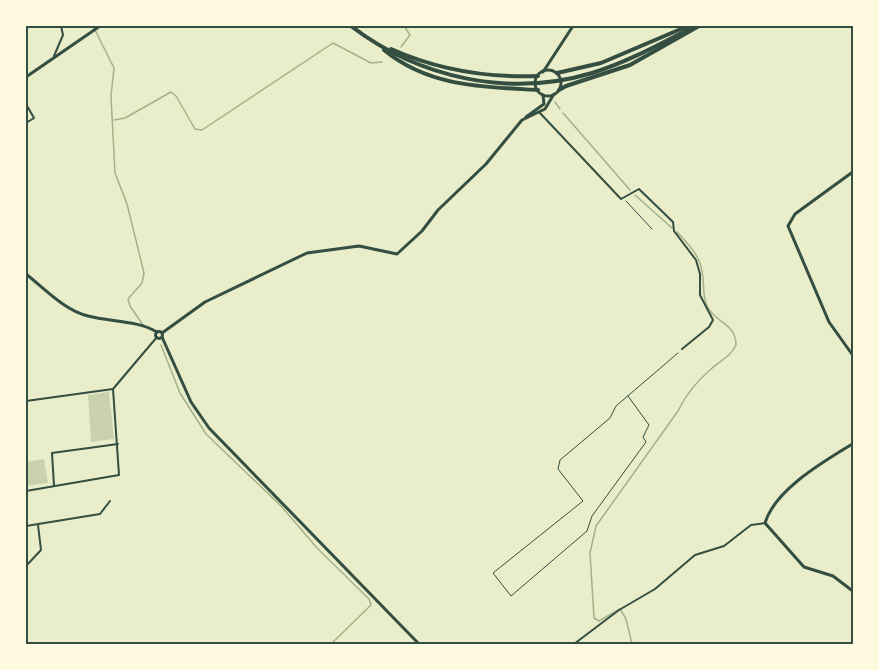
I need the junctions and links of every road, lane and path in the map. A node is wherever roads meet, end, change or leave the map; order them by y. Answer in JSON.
{"nodes":[{"id":1,"x":61,"y":26,"type":"edge"},
{"id":2,"x":351,"y":26,"type":"edge"},
{"id":3,"x":573,"y":26,"type":"edge"},
{"id":4,"x":688,"y":26,"type":"edge"},
{"id":5,"x":697,"y":26,"type":"edge"},
{"id":6,"x":97,"y":28,"type":"edge"},
{"id":7,"x":374,"y":42,"type":"junction"},
{"id":8,"x":54,"y":58,"type":"junction"},
{"id":9,"x":550,"y":59,"type":"junction"},
{"id":10,"x":543,"y":72,"type":"junction"},
{"id":11,"x":556,"y":73,"type":"junction"},
{"id":12,"x":538,"y":76,"type":"junction"},
{"id":13,"x":26,"y":77,"type":"edge"},
{"id":14,"x":538,"y":90,"type":"junction"},
{"id":15,"x":559,"y":90,"type":"junction"},
{"id":16,"x":543,"y":94,"type":"junction"},
{"id":17,"x":554,"y":94,"type":"junction"},
{"id":18,"x":26,"y":104,"type":"edge"},
{"id":19,"x":539,"y":111,"type":"junction"},
{"id":20,"x":26,"y":123,"type":"edge"},
{"id":21,"x":854,"y":171,"type":"edge"},
{"id":22,"x":624,"y":200,"type":"junction"},
{"id":23,"x":652,"y":229,"type":"dead end"},
{"id":24,"x":26,"y":274,"type":"edge"},
{"id":25,"x":160,"y":336,"type":"junction"},
{"id":26,"x":682,"y":349,"type":"joint"},
{"id":27,"x":854,"y":357,"type":"edge"},
{"id":28,"x":113,"y":388,"type":"junction"},
{"id":29,"x":628,"y":396,"type":"junction"},
{"id":30,"x":26,"y":401,"type":"edge"},
{"id":31,"x":854,"y":443,"type":"edge"},
{"id":32,"x":118,"y":444,"type":"junction"},
{"id":33,"x":54,"y":486,"type":"junction"},
{"id":34,"x":26,"y":491,"type":"edge"},
{"id":35,"x":110,"y":501,"type":"dead end"},
{"id":36,"x":765,"y":523,"type":"junction"},
{"id":37,"x":38,"y":525,"type":"junction"},
{"id":38,"x":26,"y":526,"type":"edge"},
{"id":39,"x":26,"y":566,"type":"edge"},
{"id":40,"x":854,"y":592,"type":"edge"},
{"id":41,"x":419,"y":645,"type":"edge"},
{"id":42,"x":574,"y":645,"type":"edge"}],
"edges":[{"from":1,"to":8,"type":"street"},
{"from":2,"to":7,"type":"highway"},
{"from":3,"to":9,"type":"street"},
{"from":4,"to":11,"type":"highway"},
{"from":5,"to":7,"type":"highway"},
{"from":5,"to":15,"type":"highway"},
{"from":6,"to":8,"type":"street"},
{"from":7,"to":12,"type":"highway"},
{"from":7,"to":14,"type":"highway"},
{"from":8,"to":13,"type":"street"},
{"from":9,"to":10,"type":"street"},
{"from":9,"to":11,"type":"street"},
{"from":10,"to":11,"type":"street"},
{"from":10,"to":12,"type":"street"},
{"from":11,"to":15,"type":"street"},
{"from":12,"to":14,"type":"street"},
{"from":14,"to":16,"type":"street"},
{"from":15,"to":17,"type":"street"},
{"from":16,"to":17,"type":"street"},
{"from":16,"to":19,"type":"street"},
{"from":17,"to":19,"type":"street"},
{"from":18,"to":20,"type":"street"},
{"from":19,"to":22,"type":"street"},
{"from":19,"to":25,"type":"street"},
{"from":21,"to":27,"type":"street"},
{"from":22,"to":23,"type":"path"},
{"from":22,"to":26,"type":"street"},
{"from":24,"to":25,"type":"street"},
{"from":25,"to":28,"type":"street"},
{"from":25,"to":41,"type":"street"},
{"from":26,"to":29,"type":"path"},
{"from":28,"to":30,"type":"street"},
{"from":28,"to":32,"type":"street"},
{"from":29,"to":29,"type":"path"},
{"from":31,"to":36,"type":"street"},
{"from":32,"to":33,"type":"street"},
{"from":32,"to":33,"type":"street"},
{"from":33,"to":34,"type":"street"},
{"from":35,"to":37,"type":"street"},
{"from":36,"to":40,"type":"street"},
{"from":36,"to":42,"type":"street"},
{"from":37,"to":38,"type":"street"},
{"from":37,"to":39,"type":"street"}]}
